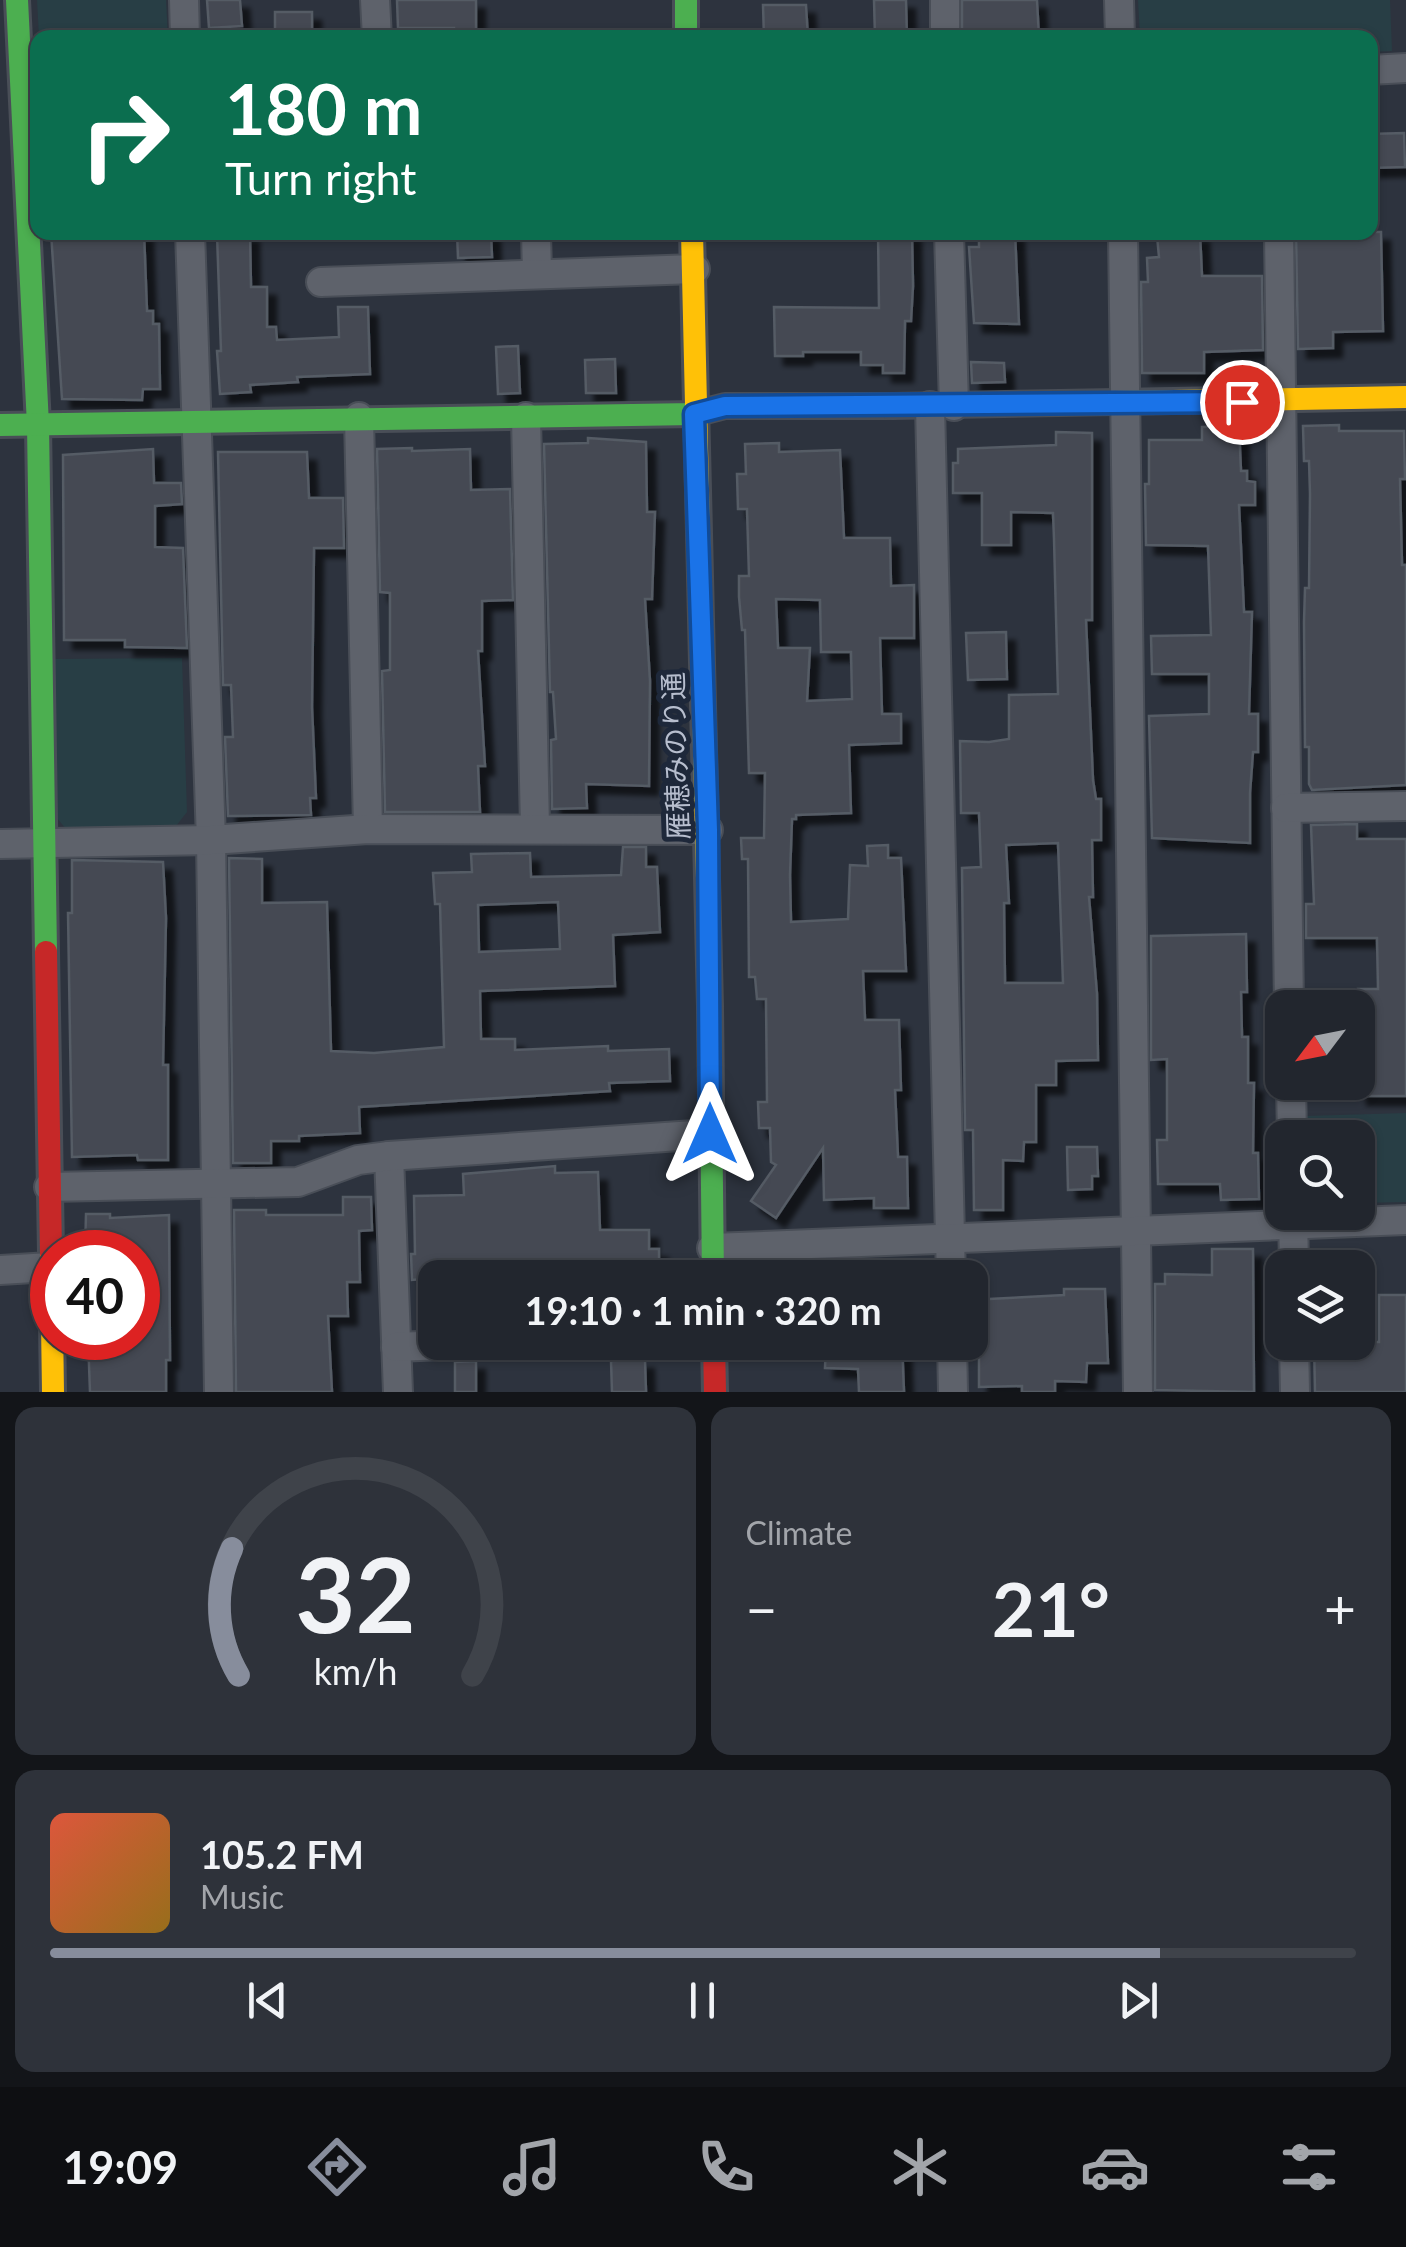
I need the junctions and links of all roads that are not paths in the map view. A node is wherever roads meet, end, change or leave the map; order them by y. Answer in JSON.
{"nodes":[{"id":1,"x":16,"y":0,"type":"edge"},
{"id":2,"x":184,"y":0,"type":"edge"},
{"id":3,"x":375,"y":0,"type":"edge"},
{"id":4,"x":686,"y":0,"type":"edge"},
{"id":5,"x":944,"y":0,"type":"edge"},
{"id":6,"x":1119,"y":0,"type":"edge"},
{"id":7,"x":185,"y":30,"type":"edge"},
{"id":8,"x":377,"y":30,"type":"edge"},
{"id":9,"x":686,"y":30,"type":"edge"},
{"id":10,"x":945,"y":30,"type":"edge"},
{"id":11,"x":1120,"y":30,"type":"edge"},
{"id":12,"x":28,"y":61,"type":"edge"},
{"id":13,"x":1406,"y":68,"type":"edge"},
{"id":14,"x":1378,"y":70,"type":"edge"},
{"id":15,"x":30,"y":134,"type":"edge"},
{"id":16,"x":33,"y":240,"type":"edge"},
{"id":17,"x":190,"y":240,"type":"edge"},
{"id":18,"x":536,"y":240,"type":"edge"},
{"id":19,"x":692,"y":240,"type":"edge"},
{"id":20,"x":949,"y":240,"type":"edge"},
{"id":21,"x":1123,"y":240,"type":"edge"},
{"id":22,"x":1279,"y":240,"type":"edge"},
{"id":23,"x":694,"y":269,"type":"junction"},
{"id":24,"x":537,"y":274,"type":"junction"},
{"id":25,"x":321,"y":282,"type":"dead end"},
{"id":26,"x":1406,"y":396,"type":"edge"},
{"id":27,"x":1281,"y":401,"type":"junction"},
{"id":28,"x":1126,"y":404,"type":"junction"},
{"id":29,"x":942,"y":406,"type":"junction"},
{"id":30,"x":694,"y":414,"type":"junction"},
{"id":31,"x":360,"y":417,"type":"junction"},
{"id":32,"x":526,"y":417,"type":"junction"},
{"id":33,"x":196,"y":420,"type":"junction"},
{"id":34,"x":0,"y":425,"type":"edge"},
{"id":35,"x":38,"y":425,"type":"junction"},
{"id":36,"x":1406,"y":806,"type":"edge"},
{"id":37,"x":1286,"y":808,"type":"junction"},
{"id":38,"x":536,"y":827,"type":"junction"},
{"id":39,"x":368,"y":828,"type":"junction"},
{"id":40,"x":708,"y":830,"type":"junction"},
{"id":41,"x":211,"y":840,"type":"junction"},
{"id":42,"x":43,"y":842,"type":"junction"},
{"id":43,"x":0,"y":844,"type":"edge"},
{"id":44,"x":1290,"y":990,"type":"edge"},
{"id":45,"x":710,"y":1134,"type":"junction"},
{"id":46,"x":389,"y":1156,"type":"junction"},
{"id":47,"x":215,"y":1181,"type":"junction"},
{"id":48,"x":50,"y":1187,"type":"junction"},
{"id":49,"x":1375,"y":1220,"type":"edge"},
{"id":50,"x":1406,"y":1220,"type":"edge"},
{"id":51,"x":1265,"y":1222,"type":"edge"},
{"id":52,"x":50,"y":1230,"type":"edge"},
{"id":53,"x":1136,"y":1233,"type":"junction"},
{"id":54,"x":950,"y":1241,"type":"junction"},
{"id":55,"x":712,"y":1248,"type":"junction"},
{"id":56,"x":712,"y":1260,"type":"edge"},
{"id":57,"x":951,"y":1260,"type":"edge"},
{"id":58,"x":30,"y":1269,"type":"edge"},
{"id":59,"x":0,"y":1270,"type":"edge"},
{"id":60,"x":418,"y":1346,"type":"edge"},
{"id":61,"x":396,"y":1347,"type":"junction"},
{"id":62,"x":51,"y":1360,"type":"edge"},
{"id":63,"x":715,"y":1360,"type":"edge"},
{"id":64,"x":952,"y":1360,"type":"edge"},
{"id":65,"x":1294,"y":1360,"type":"edge"},
{"id":66,"x":52,"y":1392,"type":"edge"},
{"id":67,"x":219,"y":1392,"type":"edge"},
{"id":68,"x":398,"y":1392,"type":"edge"},
{"id":69,"x":716,"y":1392,"type":"edge"},
{"id":70,"x":953,"y":1392,"type":"edge"},
{"id":71,"x":1138,"y":1392,"type":"edge"},
{"id":72,"x":1295,"y":1392,"type":"edge"}],
"edges":[{"from":1,"to":12,"type":"street"},
{"from":2,"to":7,"type":"street"},
{"from":3,"to":8,"type":"street"},
{"from":4,"to":9,"type":"street"},
{"from":5,"to":10,"type":"street"},
{"from":6,"to":11,"type":"street"},
{"from":12,"to":15,"type":"street"},
{"from":13,"to":14,"type":"street"},
{"from":16,"to":35,"type":"street"},
{"from":17,"to":33,"type":"street"},
{"from":18,"to":24,"type":"street"},
{"from":19,"to":23,"type":"street","name":"雁穂みのり通"},
{"from":20,"to":29,"type":"street"},
{"from":21,"to":28,"type":"street"},
{"from":22,"to":27,"type":"street"},
{"from":23,"to":24,"type":"street"},
{"from":23,"to":30,"type":"street","name":"雁穂みのり通"},
{"from":24,"to":25,"type":"street"},
{"from":26,"to":27,"type":"street"},
{"from":27,"to":28,"type":"street"},
{"from":27,"to":37,"type":"street"},
{"from":28,"to":29,"type":"street"},
{"from":28,"to":53,"type":"street"},
{"from":29,"to":30,"type":"street"},
{"from":29,"to":54,"type":"street"},
{"from":30,"to":32,"type":"street"},
{"from":30,"to":40,"type":"street","name":"雁穂みのり通"},
{"from":31,"to":32,"type":"street"},
{"from":31,"to":33,"type":"street"},
{"from":31,"to":39,"type":"street"},
{"from":32,"to":38,"type":"street"},
{"from":33,"to":35,"type":"street"},
{"from":33,"to":41,"type":"street"},
{"from":34,"to":35,"type":"street"},
{"from":35,"to":42,"type":"street"},
{"from":36,"to":37,"type":"street"},
{"from":37,"to":44,"type":"street"},
{"from":38,"to":39,"type":"street"},
{"from":38,"to":40,"type":"street"},
{"from":39,"to":41,"type":"street"},
{"from":40,"to":45,"type":"street","name":"雁穂みのり通"},
{"from":41,"to":42,"type":"street"},
{"from":41,"to":47,"type":"street"},
{"from":42,"to":43,"type":"street"},
{"from":42,"to":48,"type":"street"},
{"from":45,"to":46,"type":"street"},
{"from":45,"to":55,"type":"street","name":"雁穂みのり通"},
{"from":46,"to":47,"type":"street"},
{"from":46,"to":61,"type":"street"},
{"from":47,"to":48,"type":"street"},
{"from":47,"to":67,"type":"street"},
{"from":48,"to":52,"type":"street"},
{"from":49,"to":50,"type":"street"},
{"from":51,"to":53,"type":"street"},
{"from":53,"to":54,"type":"street"},
{"from":53,"to":71,"type":"street"},
{"from":54,"to":55,"type":"street"},
{"from":54,"to":57,"type":"street"},
{"from":55,"to":56,"type":"street","name":"雁穂みのり通"},
{"from":58,"to":59,"type":"street"},
{"from":60,"to":61,"type":"street"},
{"from":61,"to":68,"type":"street"},
{"from":62,"to":66,"type":"street"},
{"from":63,"to":69,"type":"street"},
{"from":64,"to":70,"type":"street"},
{"from":65,"to":72,"type":"street"}]}
